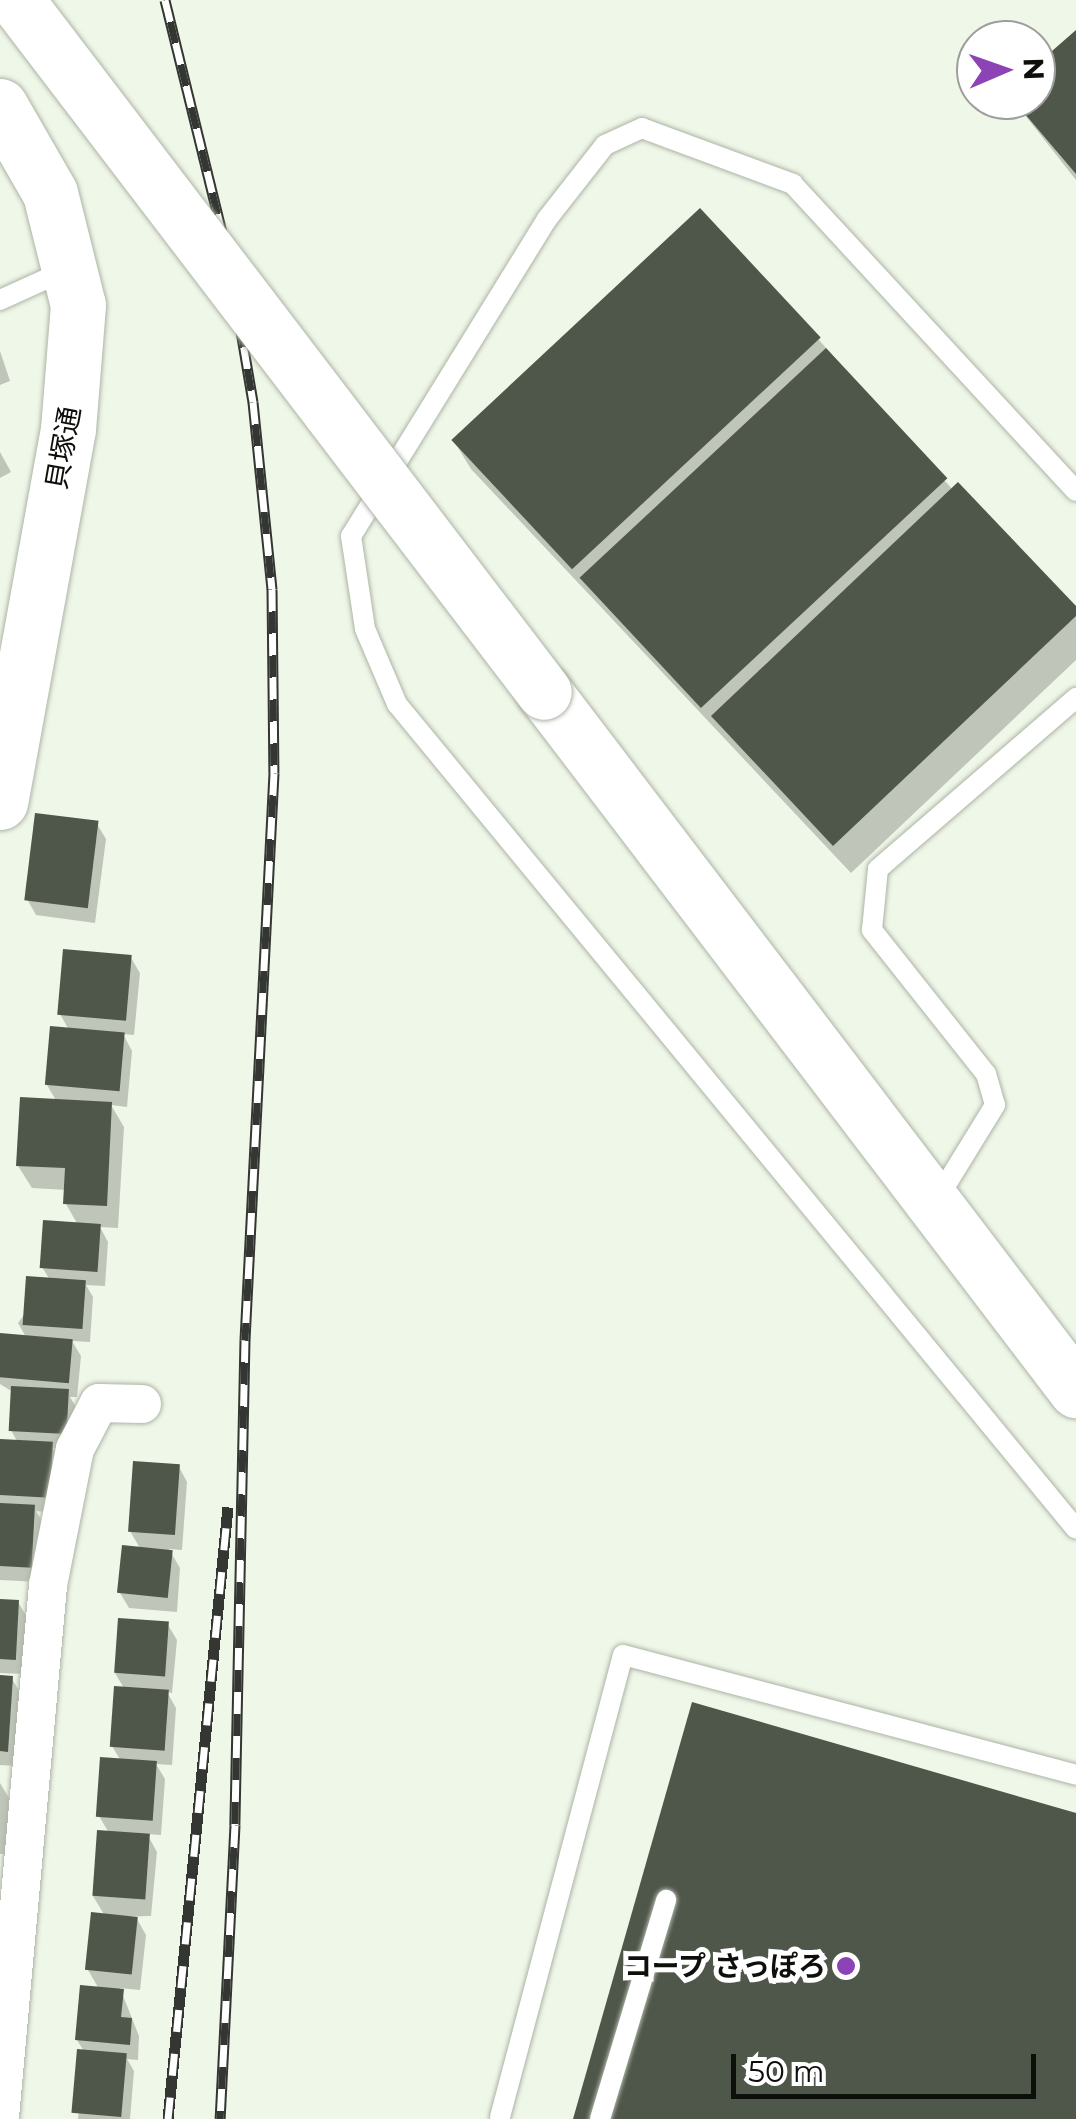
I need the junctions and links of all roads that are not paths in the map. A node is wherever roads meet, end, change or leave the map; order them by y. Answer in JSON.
{"nodes":[{"id":1,"x":16,"y":0,"type":"edge"},
{"id":2,"x":0,"y":106,"type":"edge"},
{"id":3,"x":71,"y":268,"type":"junction"},
{"id":4,"x":0,"y":300,"type":"edge"},
{"id":5,"x":1076,"y":491,"type":"edge"},
{"id":6,"x":14,"y":647,"type":"edge"},
{"id":7,"x":1076,"y":698,"type":"edge"},
{"id":8,"x":0,"y":802,"type":"edge"},
{"id":9,"x":935,"y":1203,"type":"junction"},
{"id":10,"x":1076,"y":1390,"type":"edge"},
{"id":11,"x":142,"y":1404,"type":"dead end"},
{"id":12,"x":1076,"y":1529,"type":"edge"},
{"id":13,"x":1076,"y":1775,"type":"edge"},
{"id":14,"x":666,"y":1900,"type":"dead end"},
{"id":15,"x":0,"y":2117,"type":"edge"},
{"id":16,"x":500,"y":2117,"type":"edge"},
{"id":17,"x":600,"y":2119,"type":"edge"}],
"edges":[{"from":1,"to":9,"type":"street","bridge":true},
{"from":2,"to":3,"type":"street","name":"貝塚通"},
{"from":3,"to":4,"type":"lane"},
{"from":3,"to":6,"type":"street","name":"貝塚通"},
{"from":5,"to":12,"type":"lane"},
{"from":6,"to":8,"type":"street","name":"貝塚通"},
{"from":7,"to":9,"type":"lane"},
{"from":9,"to":10,"type":"street"},
{"from":11,"to":15,"type":"street"},
{"from":13,"to":16,"type":"lane"},
{"from":14,"to":17,"type":"lane"}]}
